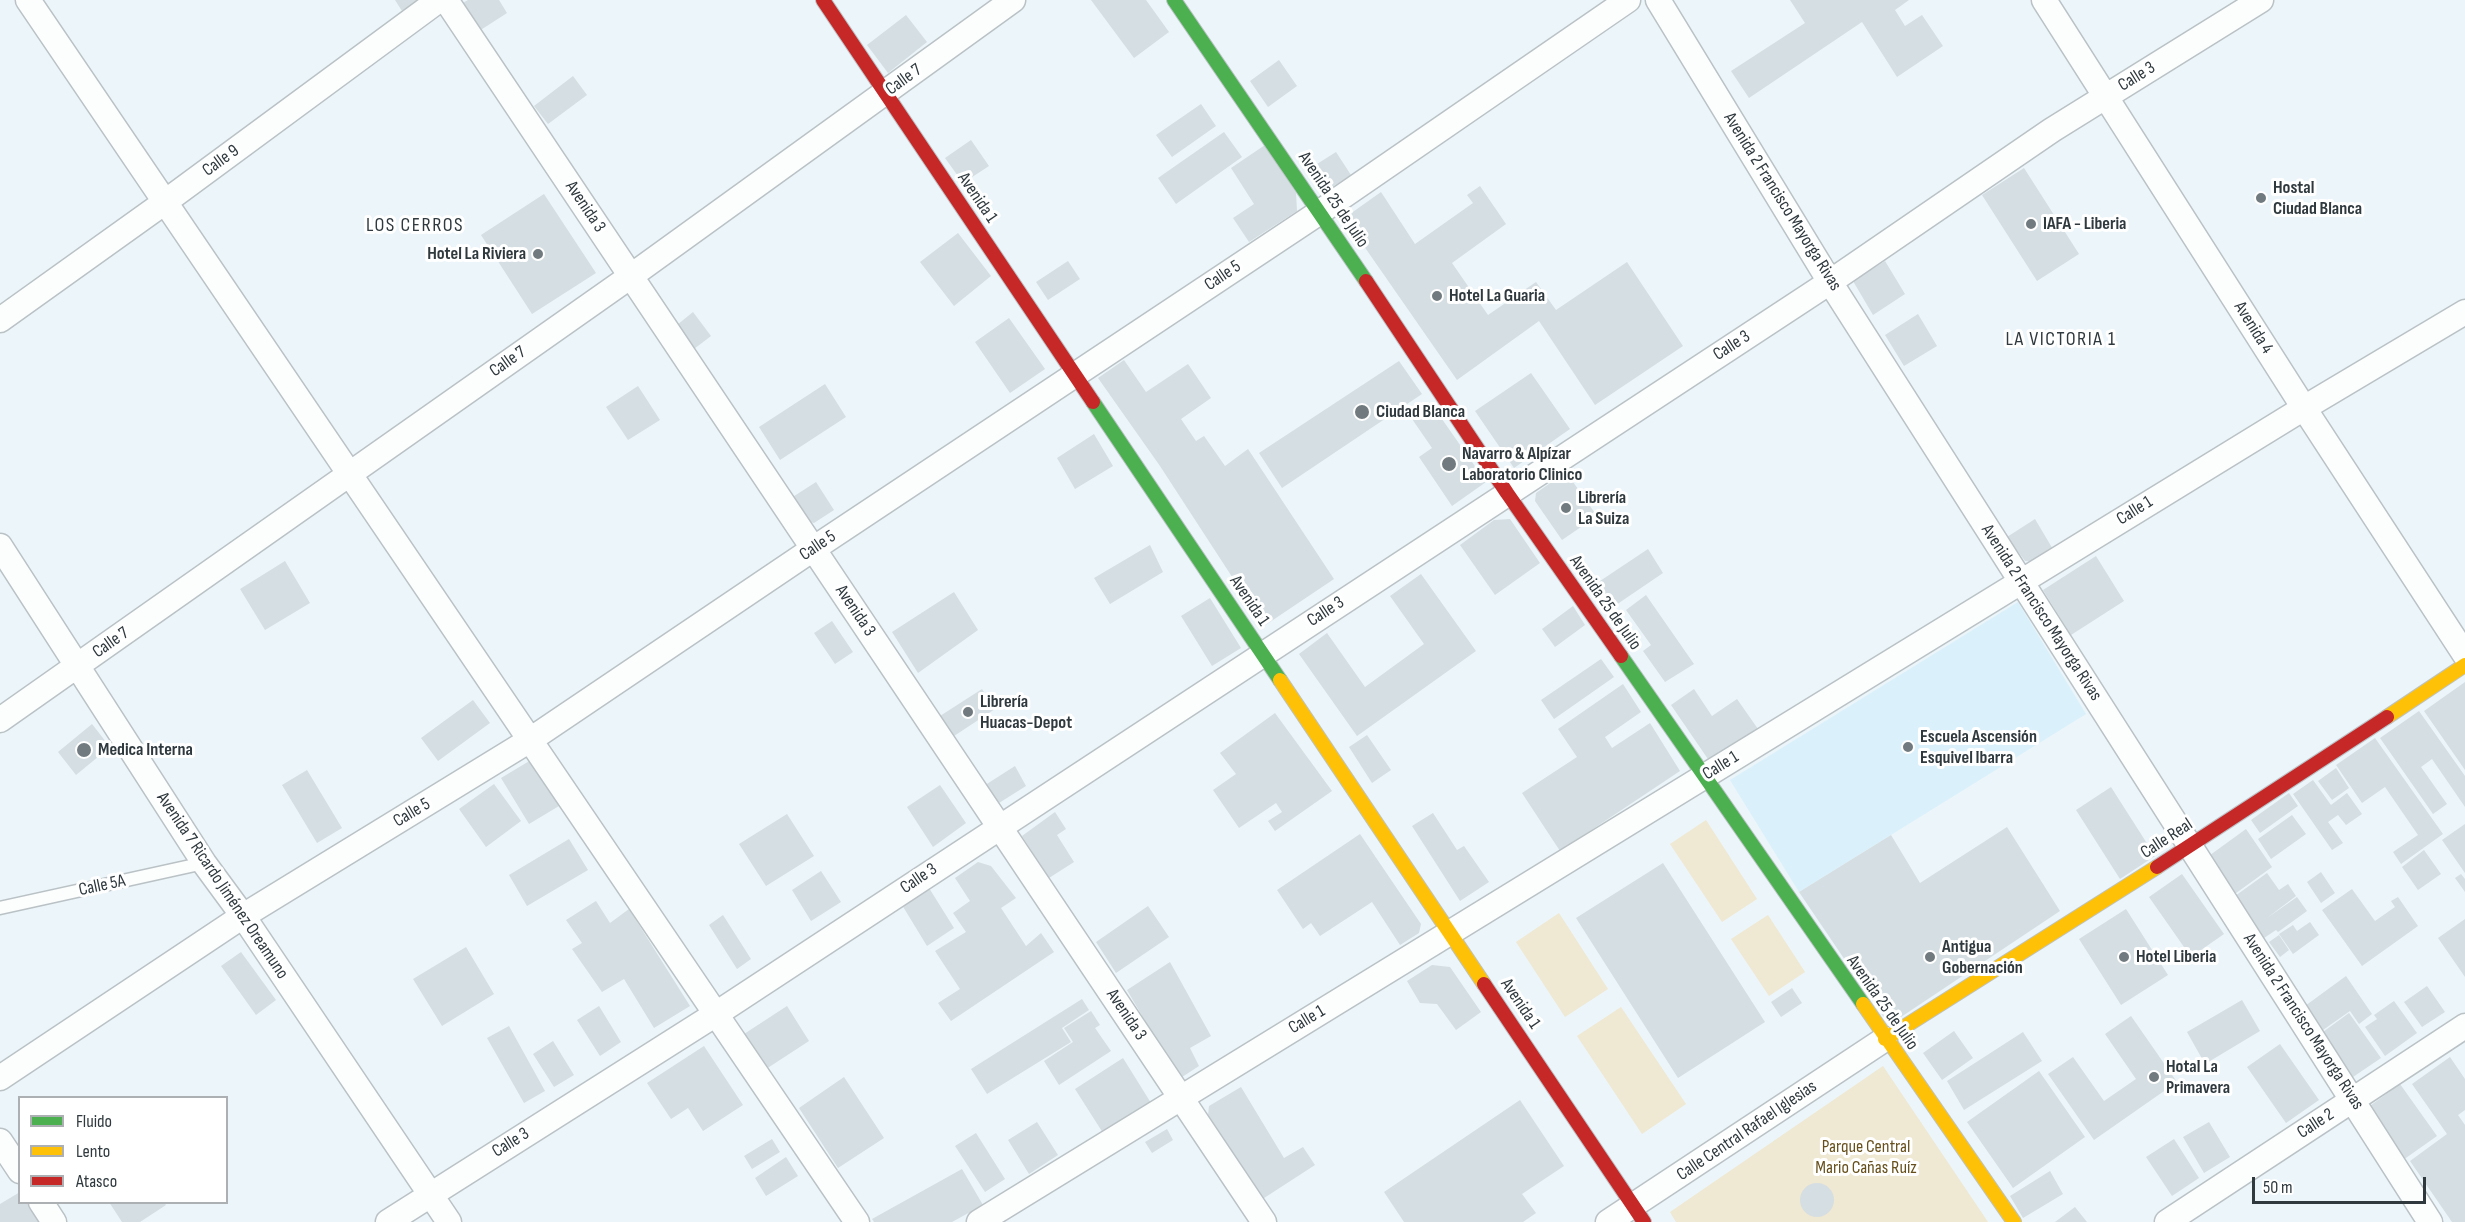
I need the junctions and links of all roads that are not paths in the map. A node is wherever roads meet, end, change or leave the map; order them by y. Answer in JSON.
{"nodes":[{"id":1,"x":28,"y":0,"type":"edge"},
{"id":2,"x":439,"y":0,"type":"edge"},
{"id":3,"x":446,"y":0,"type":"edge"},
{"id":4,"x":823,"y":0,"type":"edge"},
{"id":5,"x":1013,"y":0,"type":"edge"},
{"id":6,"x":1174,"y":0,"type":"edge"},
{"id":7,"x":1628,"y":0,"type":"edge"},
{"id":8,"x":1658,"y":0,"type":"edge"},
{"id":9,"x":2044,"y":0,"type":"edge"},
{"id":10,"x":2261,"y":0,"type":"edge"},
{"id":11,"x":886,"y":93,"type":"junction"},
{"id":12,"x":2107,"y":96,"type":"junction"},
{"id":13,"x":165,"y":202,"type":"junction"},
{"id":14,"x":1320,"y":212,"type":"junction"},
{"id":15,"x":631,"y":276,"type":"junction"},
{"id":16,"x":1830,"y":282,"type":"junction"},
{"id":17,"x":2465,"y":312,"type":"edge"},
{"id":18,"x":0,"y":320,"type":"edge"},
{"id":19,"x":1075,"y":375,"type":"junction"},
{"id":20,"x":2304,"y":408,"type":"junction"},
{"id":21,"x":350,"y":474,"type":"junction"},
{"id":22,"x":1507,"y":493,"type":"junction"},
{"id":23,"x":0,"y":546,"type":"edge"},
{"id":24,"x":813,"y":549,"type":"junction"},
{"id":25,"x":2021,"y":582,"type":"junction"},
{"id":26,"x":1262,"y":653,"type":"junction"},
{"id":27,"x":2465,"y":654,"type":"edge"},
{"id":28,"x":2465,"y":665,"type":"edge"},
{"id":29,"x":77,"y":667,"type":"junction"},
{"id":30,"x":0,"y":720,"type":"edge"},
{"id":31,"x":530,"y":740,"type":"junction"},
{"id":32,"x":1703,"y":777,"type":"junction"},
{"id":33,"x":999,"y":826,"type":"junction"},
{"id":34,"x":2190,"y":846,"type":"junction"},
{"id":35,"x":204,"y":864,"type":"junction"},
{"id":36,"x":0,"y":908,"type":"edge"},
{"id":37,"x":243,"y":916,"type":"junction"},
{"id":38,"x":1450,"y":933,"type":"junction"},
{"id":39,"x":716,"y":1014,"type":"junction"},
{"id":40,"x":2465,"y":1026,"type":"edge"},
{"id":41,"x":1885,"y":1039,"type":"junction"},
{"id":42,"x":0,"y":1078,"type":"edge"},
{"id":43,"x":1181,"y":1098,"type":"junction"},
{"id":44,"x":2352,"y":1100,"type":"junction"},
{"id":45,"x":0,"y":1141,"type":"edge"},
{"id":46,"x":18,"y":1167,"type":"edge"},
{"id":47,"x":430,"y":1194,"type":"junction"},
{"id":48,"x":42,"y":1204,"type":"edge"},
{"id":49,"x":1639,"y":1214,"type":"edge"},
{"id":50,"x":54,"y":1222,"type":"edge"},
{"id":51,"x":388,"y":1222,"type":"edge"},
{"id":52,"x":449,"y":1222,"type":"edge"},
{"id":53,"x":857,"y":1222,"type":"edge"},
{"id":54,"x":979,"y":1222,"type":"edge"},
{"id":55,"x":1264,"y":1222,"type":"edge"},
{"id":56,"x":1608,"y":1222,"type":"edge"},
{"id":57,"x":2014,"y":1222,"type":"edge"},
{"id":58,"x":2167,"y":1222,"type":"edge"},
{"id":59,"x":2430,"y":1222,"type":"edge"}],
"edges":[{"from":1,"to":13,"type":"street"},
{"from":2,"to":13,"type":"street","name":"Calle 9"},
{"from":3,"to":15,"type":"street","name":"Avenida 3"},
{"from":4,"to":11,"type":"street","name":"Avenida 1"},
{"from":5,"to":11,"type":"street","name":"Calle 7"},
{"from":6,"to":14,"type":"street","name":"Avenida 25 de Julio"},
{"from":7,"to":14,"type":"street","name":"Calle 5"},
{"from":8,"to":16,"type":"street","name":"Avenida 2 Francisco Mayorga Rivas"},
{"from":9,"to":12,"type":"street","name":"Avenida 4"},
{"from":10,"to":12,"type":"street","name":"Calle 3"},
{"from":11,"to":15,"type":"street","name":"Calle 7"},
{"from":11,"to":19,"type":"street","name":"Avenida 1"},
{"from":12,"to":16,"type":"street","name":"Calle 3"},
{"from":12,"to":20,"type":"street","name":"Avenida 4"},
{"from":13,"to":18,"type":"street","name":"Calle 9"},
{"from":13,"to":21,"type":"street"},
{"from":14,"to":19,"type":"street","name":"Calle 5"},
{"from":14,"to":22,"type":"street","name":"Avenida 25 de Julio"},
{"from":15,"to":21,"type":"street","name":"Calle 7"},
{"from":15,"to":24,"type":"street","name":"Avenida 3"},
{"from":16,"to":22,"type":"street","name":"Calle 3"},
{"from":16,"to":25,"type":"street","name":"Avenida 2 Francisco Mayorga Rivas"},
{"from":17,"to":20,"type":"street","name":"Calle 1"},
{"from":19,"to":24,"type":"street","name":"Calle 5"},
{"from":19,"to":26,"type":"street","name":"Avenida 1"},
{"from":20,"to":25,"type":"street","name":"Calle 1"},
{"from":20,"to":27,"type":"street","name":"Avenida 4"},
{"from":21,"to":29,"type":"street","name":"Calle 7"},
{"from":21,"to":31,"type":"street"},
{"from":22,"to":26,"type":"street","name":"Calle 3"},
{"from":22,"to":32,"type":"street","name":"Avenida 25 de Julio"},
{"from":23,"to":29,"type":"street","name":"Avenida 7 Ricardo Jiménez Oreamuno"},
{"from":24,"to":31,"type":"street","name":"Calle 5"},
{"from":24,"to":33,"type":"street","name":"Avenida 3"},
{"from":25,"to":32,"type":"street","name":"Calle 1"},
{"from":25,"to":34,"type":"street","name":"Avenida 2 Francisco Mayorga Rivas"},
{"from":26,"to":33,"type":"street","name":"Calle 3"},
{"from":26,"to":38,"type":"street","name":"Avenida 1"},
{"from":28,"to":34,"type":"street","name":"Calle Real"},
{"from":29,"to":30,"type":"street","name":"Calle 7"},
{"from":29,"to":35,"type":"street","name":"Avenida 7 Ricardo Jiménez Oreamuno"},
{"from":31,"to":37,"type":"street","name":"Calle 5"},
{"from":31,"to":39,"type":"street"},
{"from":32,"to":38,"type":"street","name":"Calle 1"},
{"from":32,"to":41,"type":"street","name":"Avenida 25 de Julio"},
{"from":33,"to":39,"type":"street","name":"Calle 3"},
{"from":33,"to":43,"type":"street","name":"Avenida 3"},
{"from":34,"to":41,"type":"street","name":"Calle Real"},
{"from":34,"to":44,"type":"street","name":"Avenida 2 Francisco Mayorga Rivas"},
{"from":35,"to":36,"type":"lane","name":"Calle 5A"},
{"from":35,"to":37,"type":"street","name":"Avenida 7 Ricardo Jiménez Oreamuno"},
{"from":37,"to":42,"type":"street","name":"Calle 5"},
{"from":37,"to":47,"type":"street","name":"Avenida 7 Ricardo Jiménez Oreamuno"},
{"from":38,"to":43,"type":"street","name":"Calle 1"},
{"from":38,"to":49,"type":"street","name":"Avenida 1"},
{"from":39,"to":47,"type":"street","name":"Calle 3"},
{"from":39,"to":53,"type":"street"},
{"from":40,"to":44,"type":"street","name":"Calle 2"},
{"from":41,"to":49,"type":"street","name":"Calle Central Rafael Iglesias"},
{"from":41,"to":57,"type":"street","name":"Avenida 25 de Julio"},
{"from":43,"to":54,"type":"street","name":"Calle 1"},
{"from":43,"to":55,"type":"street","name":"Avenida 3"},
{"from":44,"to":58,"type":"street","name":"Calle 2"},
{"from":44,"to":59,"type":"street","name":"Avenida 2 Francisco Mayorga Rivas"},
{"from":45,"to":46,"type":"street"},
{"from":47,"to":51,"type":"street","name":"Calle 3"},
{"from":47,"to":52,"type":"street","name":"Avenida 7 Ricardo Jiménez Oreamuno"},
{"from":48,"to":50,"type":"street"},
{"from":49,"to":56,"type":"street","name":"Calle Central Rafael Iglesias"}]}
